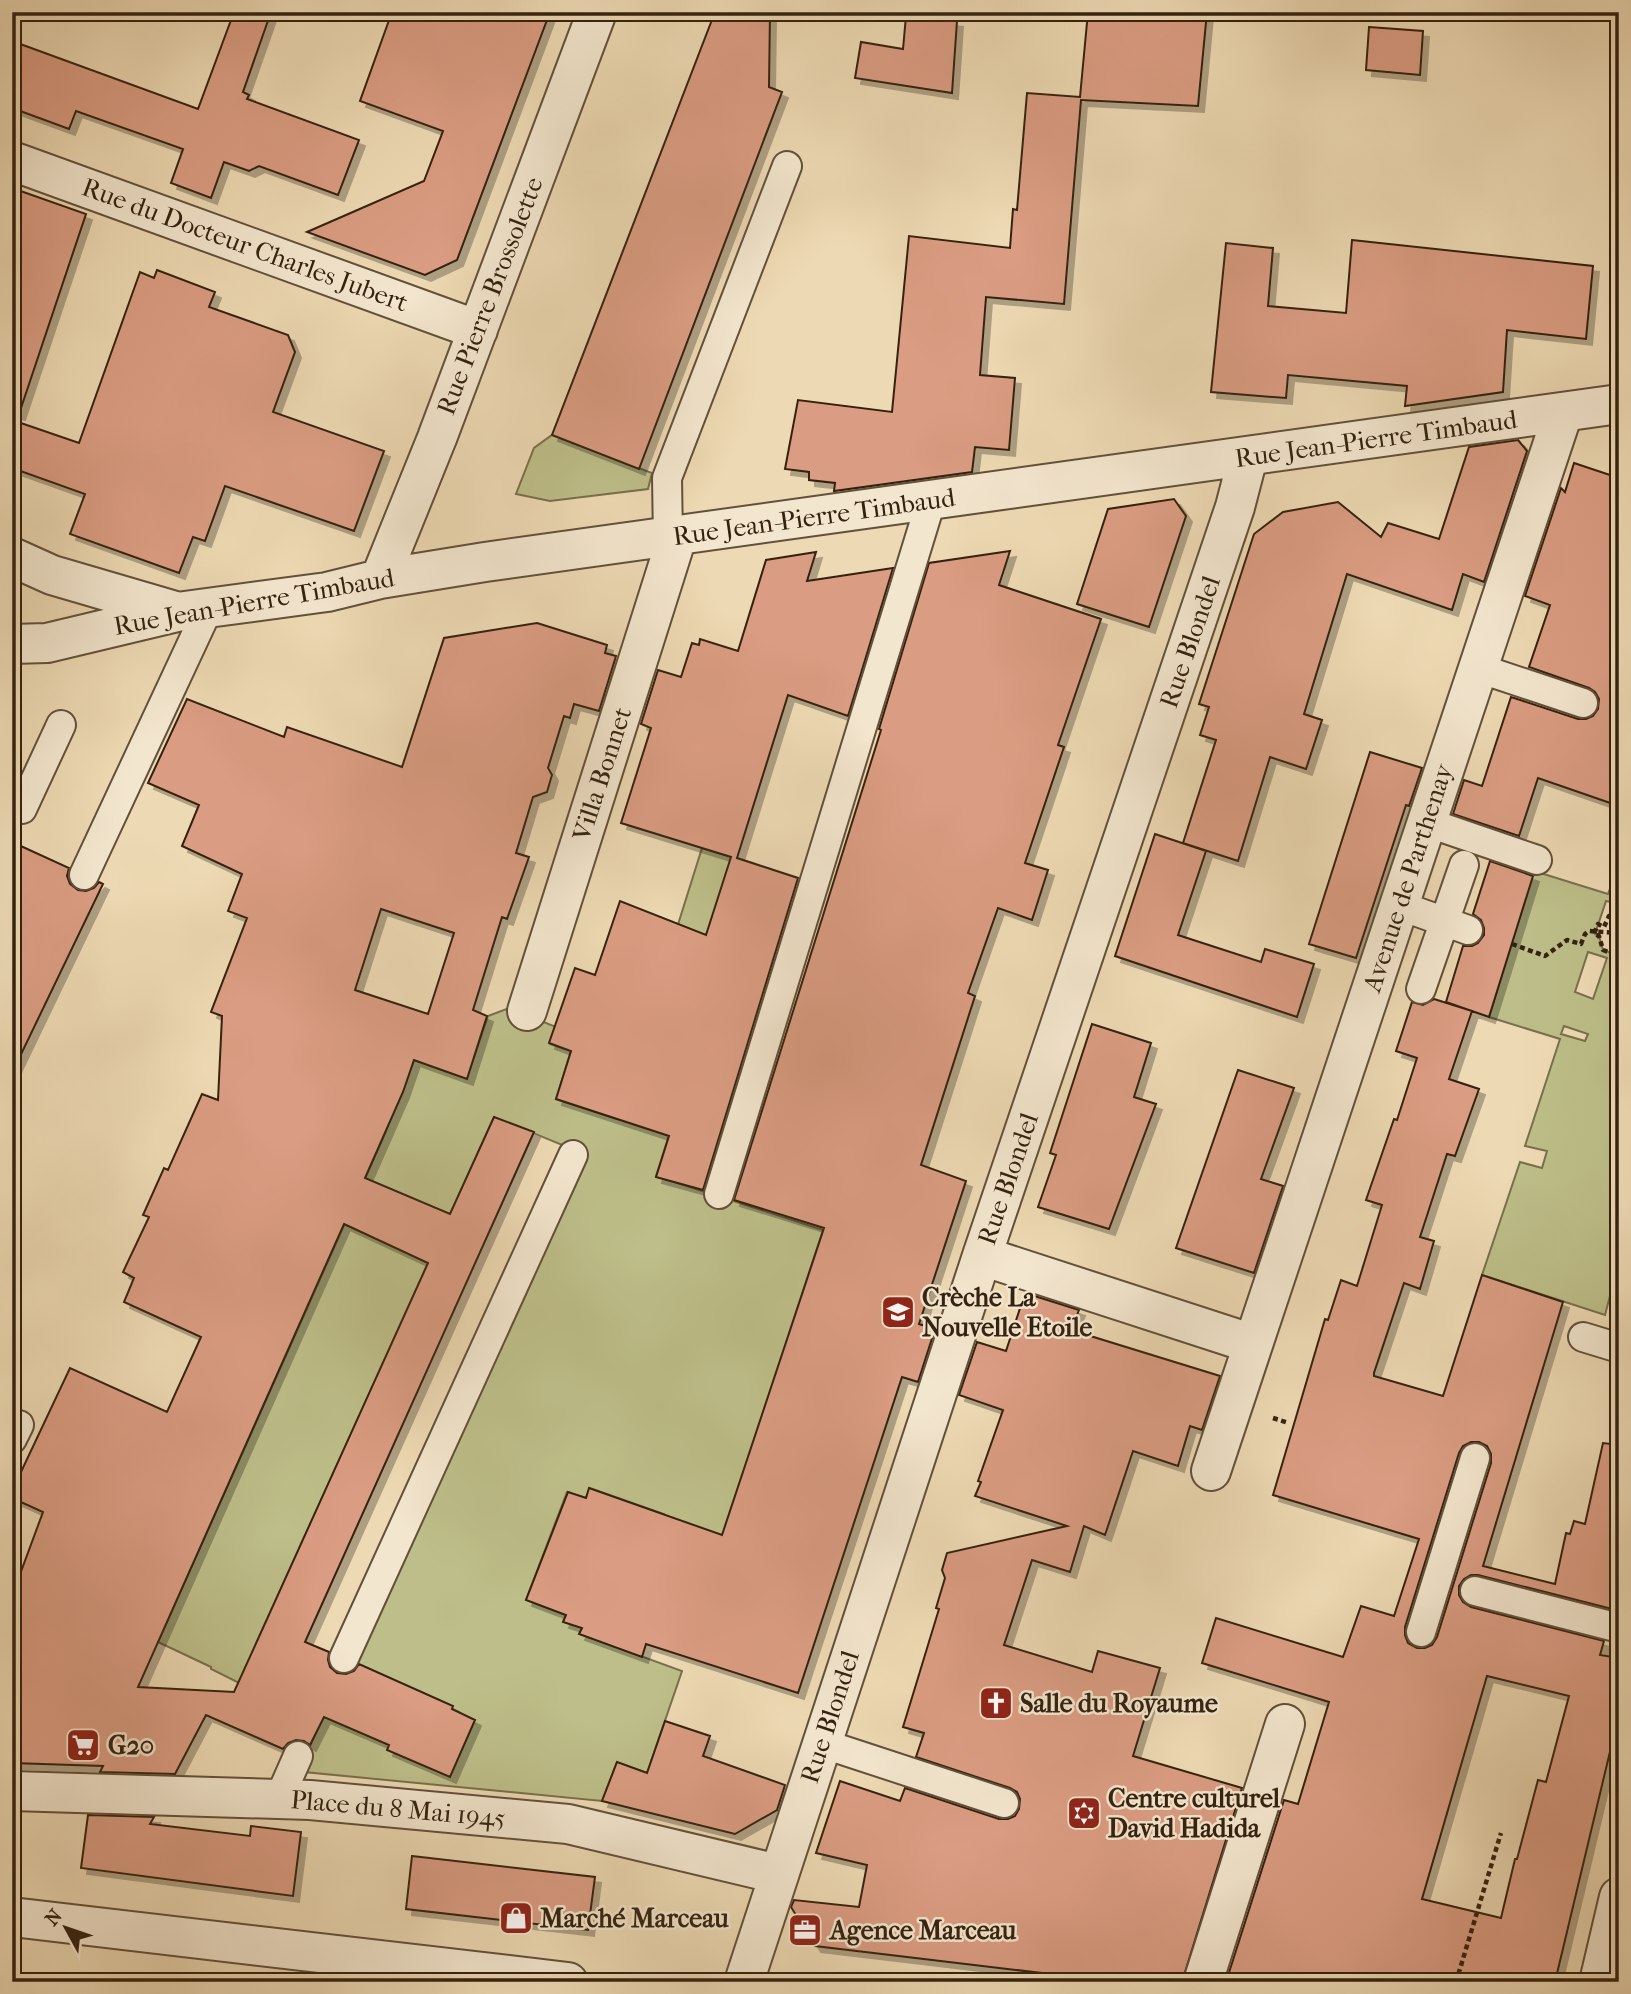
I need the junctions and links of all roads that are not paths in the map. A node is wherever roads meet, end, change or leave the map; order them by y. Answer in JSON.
{"nodes":[{"id":1,"x":597,"y":12,"type":"edge"},
{"id":2,"x":12,"y":161,"type":"edge"},
{"id":3,"x":788,"y":166,"type":"dead end"},
{"id":4,"x":478,"y":330,"type":"junction"},
{"id":5,"x":1619,"y":404,"type":"edge"},
{"id":6,"x":1563,"y":413,"type":"junction"},
{"id":7,"x":1248,"y":457,"type":"junction"},
{"id":8,"x":931,"y":501,"type":"junction"},
{"id":9,"x":672,"y":537,"type":"junction"},
{"id":10,"x":12,"y":557,"type":"edge"},
{"id":11,"x":52,"y":575,"type":"junction"},
{"id":12,"x":380,"y":579,"type":"junction"},
{"id":13,"x":12,"y":580,"type":"edge"},
{"id":14,"x":193,"y":611,"type":"junction"},
{"id":15,"x":12,"y":644,"type":"edge"},
{"id":16,"x":1478,"y":668,"type":"junction"},
{"id":17,"x":1583,"y":703,"type":"dead end"},
{"id":18,"x":61,"y":725,"type":"dead end"},
{"id":19,"x":12,"y":805,"type":"edge"},
{"id":20,"x":1426,"y":822,"type":"junction"},
{"id":21,"x":1537,"y":860,"type":"dead end"},
{"id":22,"x":1464,"y":865,"type":"dead end"},
{"id":23,"x":84,"y":875,"type":"dead end"},
{"id":24,"x":1398,"y":905,"type":"junction"},
{"id":25,"x":1456,"y":926,"type":"junction"},
{"id":26,"x":1421,"y":989,"type":"dead end"},
{"id":27,"x":527,"y":1011,"type":"dead end"},
{"id":28,"x":573,"y":1155,"type":"dead end"},
{"id":29,"x":719,"y":1194,"type":"dead end"},
{"id":30,"x":982,"y":1256,"type":"junction"},
{"id":31,"x":1583,"y":1337,"type":"dead end"},
{"id":32,"x":1253,"y":1344,"type":"junction"},
{"id":33,"x":1619,"y":1348,"type":"edge"},
{"id":34,"x":1475,"y":1458,"type":"dead end"},
{"id":35,"x":1211,"y":1471,"type":"dead end"},
{"id":36,"x":1454,"y":1586,"type":"junction"},
{"id":37,"x":1619,"y":1628,"type":"edge"},
{"id":38,"x":1420,"y":1632,"type":"dead end"},
{"id":39,"x":344,"y":1658,"type":"dead end"},
{"id":40,"x":1285,"y":1724,"type":"dead end"},
{"id":41,"x":821,"y":1743,"type":"junction"},
{"id":42,"x":298,"y":1756,"type":"dead end"},
{"id":43,"x":12,"y":1791,"type":"edge"},
{"id":44,"x":279,"y":1799,"type":"junction"},
{"id":45,"x":1004,"y":1803,"type":"dead end"},
{"id":46,"x":778,"y":1874,"type":"junction"},
{"id":47,"x":1619,"y":1897,"type":"edge"},
{"id":48,"x":12,"y":1917,"type":"edge"},
{"id":49,"x":508,"y":1978,"type":"edge"},
{"id":50,"x":568,"y":1982,"type":"edge"},
{"id":51,"x":744,"y":1982,"type":"edge"},
{"id":52,"x":1203,"y":1982,"type":"edge"},
{"id":53,"x":1599,"y":1982,"type":"edge"}],
"edges":[{"from":1,"to":4,"type":"street","name":"Rue Pierre Brossolette"},
{"from":2,"to":4,"type":"street","name":"Rue du Docteur Charles Jubert"},
{"from":3,"to":9,"type":"lane"},
{"from":4,"to":12,"type":"street","name":"Rue Pierre Brossolette"},
{"from":5,"to":6,"type":"street","name":"Rue Jean-Pierre Timbaud"},
{"from":6,"to":7,"type":"street","name":"Rue Jean-Pierre Timbaud"},
{"from":6,"to":16,"type":"street","name":"Avenue de Parthenay"},
{"from":7,"to":8,"type":"street","name":"Rue Jean-Pierre Timbaud"},
{"from":7,"to":30,"type":"street","name":"Rue Blondel"},
{"from":8,"to":9,"type":"street","name":"Rue Jean-Pierre Timbaud"},
{"from":8,"to":29,"type":"lane"},
{"from":9,"to":12,"type":"street","name":"Rue Jean-Pierre Timbaud"},
{"from":9,"to":27,"type":"street","name":"Villa Bonnet"},
{"from":10,"to":11,"type":"street"},
{"from":11,"to":13,"type":"street"},
{"from":11,"to":14,"type":"street"},
{"from":12,"to":14,"type":"street","name":"Rue Jean-Pierre Timbaud"},
{"from":14,"to":15,"type":"street","name":"Rue Jean-Pierre Timbaud"},
{"from":14,"to":23,"type":"lane"},
{"from":16,"to":17,"type":"lane"},
{"from":16,"to":20,"type":"street","name":"Avenue de Parthenay"},
{"from":18,"to":19,"type":"lane"},
{"from":20,"to":21,"type":"lane"},
{"from":20,"to":24,"type":"street","name":"Avenue de Parthenay"},
{"from":22,"to":25,"type":"lane"},
{"from":24,"to":25,"type":"lane"},
{"from":24,"to":32,"type":"street","name":"Avenue de Parthenay"},
{"from":25,"to":26,"type":"lane"},
{"from":28,"to":39,"type":"lane"},
{"from":30,"to":32,"type":"street"},
{"from":30,"to":41,"type":"street","name":"Rue Blondel"},
{"from":31,"to":33,"type":"lane"},
{"from":32,"to":35,"type":"street","name":"Avenue de Parthenay"},
{"from":34,"to":36,"type":"lane"},
{"from":36,"to":37,"type":"lane"},
{"from":36,"to":38,"type":"lane"},
{"from":40,"to":52,"type":"street"},
{"from":41,"to":45,"type":"lane"},
{"from":41,"to":46,"type":"street","name":"Rue Blondel"},
{"from":42,"to":44,"type":"lane"},
{"from":43,"to":44,"type":"street","name":"Place du 8 Mai 1945"},
{"from":44,"to":46,"type":"street","name":"Place du 8 Mai 1945"},
{"from":46,"to":51,"type":"street","name":"Rue Blondel"},
{"from":47,"to":53,"type":"street"},
{"from":48,"to":49,"type":"street"},
{"from":49,"to":50,"type":"street"}]}
